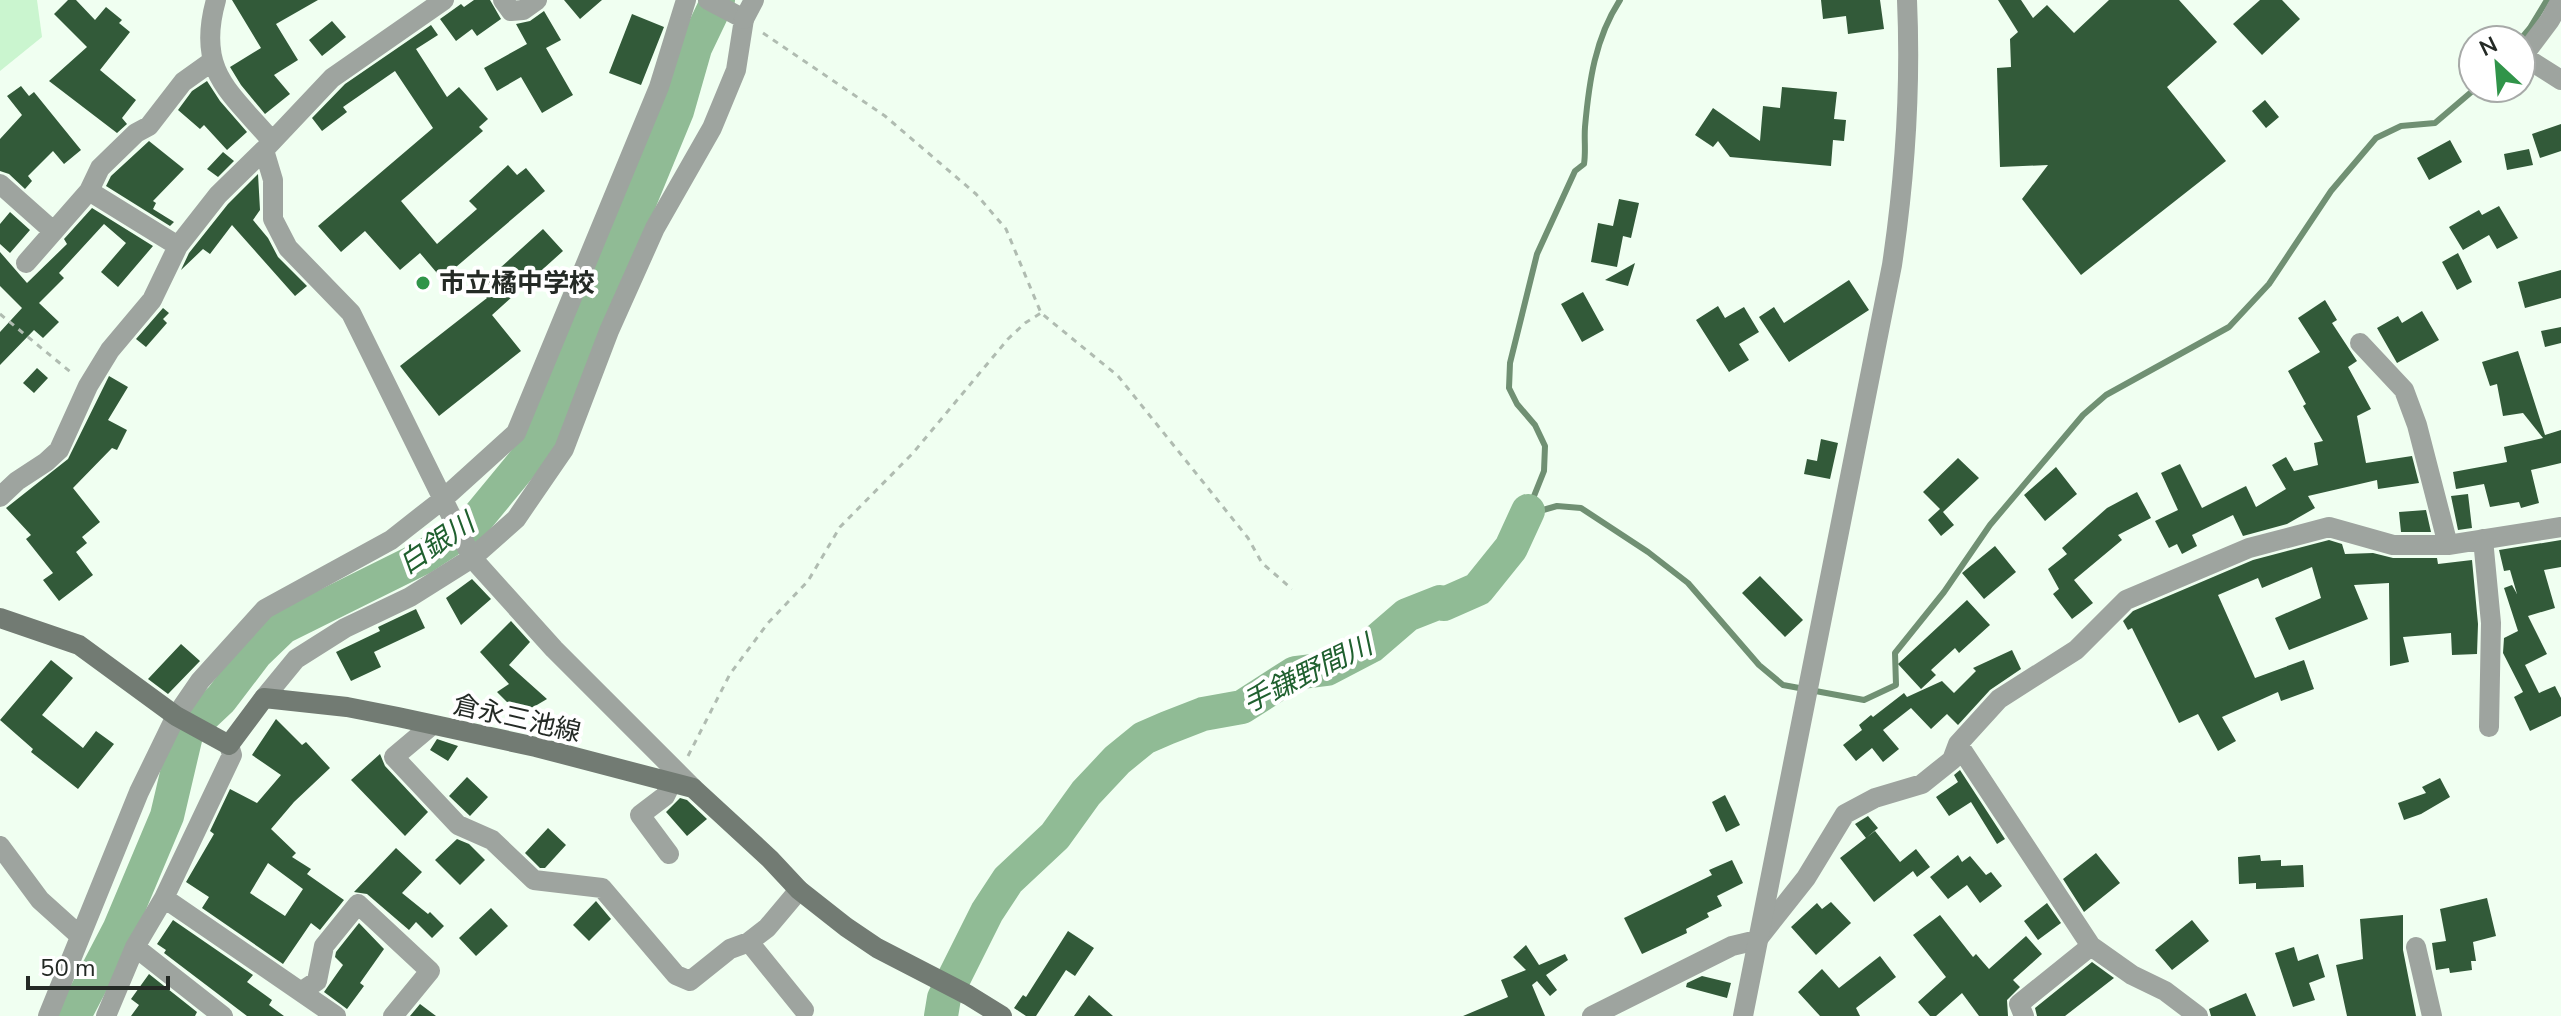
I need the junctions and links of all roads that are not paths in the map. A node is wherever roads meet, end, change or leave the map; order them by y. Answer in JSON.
{"nodes":[{"id":1,"x":216,"y":0,"type":"edge"},
{"id":2,"x":444,"y":0,"type":"edge"},
{"id":3,"x":503,"y":0,"type":"edge"},
{"id":4,"x":537,"y":0,"type":"edge"},
{"id":5,"x":686,"y":0,"type":"edge"},
{"id":6,"x":708,"y":0,"type":"edge"},
{"id":7,"x":754,"y":0,"type":"edge"},
{"id":8,"x":1907,"y":0,"type":"edge"},
{"id":9,"x":2561,"y":0,"type":"edge"},
{"id":10,"x":738,"y":16,"type":"junction"},
{"id":11,"x":211,"y":62,"type":"junction"},
{"id":12,"x":2561,"y":80,"type":"edge"},
{"id":13,"x":268,"y":145,"type":"junction"},
{"id":14,"x":0,"y":184,"type":"edge"},
{"id":15,"x":89,"y":191,"type":"junction"},
{"id":16,"x":53,"y":231,"type":"junction"},
{"id":17,"x":178,"y":246,"type":"junction"},
{"id":18,"x":26,"y":263,"type":"dead end"},
{"id":19,"x":2360,"y":343,"type":"dead end"},
{"id":20,"x":0,"y":497,"type":"edge"},
{"id":21,"x":442,"y":500,"type":"junction"},
{"id":22,"x":2561,"y":527,"type":"edge"},
{"id":23,"x":2483,"y":539,"type":"junction"},
{"id":24,"x":2448,"y":545,"type":"junction"},
{"id":25,"x":472,"y":558,"type":"junction"},
{"id":26,"x":0,"y":618,"type":"edge"},
{"id":27,"x":264,"y":698,"type":"junction"},
{"id":28,"x":176,"y":716,"type":"junction"},
{"id":29,"x":432,"y":725,"type":"junction"},
{"id":30,"x":2489,"y":727,"type":"dead end"},
{"id":31,"x":1958,"y":744,"type":"junction"},
{"id":32,"x":229,"y":745,"type":"junction"},
{"id":33,"x":681,"y":781,"type":"junction"},
{"id":34,"x":1,"y":850,"type":"edge"},
{"id":35,"x":669,"y":854,"type":"dead end"},
{"id":36,"x":799,"y":890,"type":"junction"},
{"id":37,"x":164,"y":898,"type":"junction"},
{"id":38,"x":80,"y":936,"type":"junction"},
{"id":39,"x":1757,"y":940,"type":"junction"},
{"id":40,"x":749,"y":942,"type":"junction"},
{"id":41,"x":2091,"y":946,"type":"junction"},
{"id":42,"x":135,"y":947,"type":"junction"},
{"id":43,"x":2416,"y":947,"type":"dead end"},
{"id":44,"x":302,"y":991,"type":"junction"},
{"id":45,"x":804,"y":1010,"type":"dead end"},
{"id":46,"x":48,"y":1016,"type":"edge"},
{"id":47,"x":106,"y":1016,"type":"edge"},
{"id":48,"x":223,"y":1016,"type":"edge"},
{"id":49,"x":336,"y":1016,"type":"edge"},
{"id":50,"x":393,"y":1016,"type":"edge"},
{"id":51,"x":1002,"y":1016,"type":"edge"},
{"id":52,"x":1592,"y":1016,"type":"edge"},
{"id":53,"x":1743,"y":1016,"type":"edge"},
{"id":54,"x":2024,"y":1016,"type":"edge"},
{"id":55,"x":2198,"y":1016,"type":"edge"},
{"id":56,"x":2432,"y":1016,"type":"edge"}],
"edges":[{"from":1,"to":11,"type":"street"},
{"from":2,"to":13,"type":"street"},
{"from":3,"to":4,"type":"street"},
{"from":5,"to":21,"type":"street"},
{"from":6,"to":10,"type":"street"},
{"from":7,"to":10,"type":"street"},
{"from":8,"to":39,"type":"street"},
{"from":9,"to":12,"type":"street"},
{"from":10,"to":25,"type":"street"},
{"from":11,"to":13,"type":"street"},
{"from":11,"to":15,"type":"street"},
{"from":13,"to":17,"type":"street"},
{"from":13,"to":21,"type":"street"},
{"from":14,"to":16,"type":"street"},
{"from":15,"to":16,"type":"street"},
{"from":15,"to":17,"type":"street"},
{"from":16,"to":18,"type":"street"},
{"from":17,"to":20,"type":"street"},
{"from":19,"to":24,"type":"street"},
{"from":21,"to":25,"type":"street"},
{"from":21,"to":28,"type":"street"},
{"from":22,"to":23,"type":"street"},
{"from":23,"to":24,"type":"street"},
{"from":23,"to":30,"type":"street"},
{"from":24,"to":31,"type":"street"},
{"from":25,"to":27,"type":"street"},
{"from":25,"to":33,"type":"street"},
{"from":26,"to":28,"type":"main road"},
{"from":27,"to":29,"type":"main road","name":"倉永三池線"},
{"from":27,"to":32,"type":"main road"},
{"from":28,"to":32,"type":"main road"},
{"from":28,"to":38,"type":"street"},
{"from":29,"to":33,"type":"main road","name":"倉永三池線"},
{"from":29,"to":40,"type":"street"},
{"from":31,"to":39,"type":"street"},
{"from":31,"to":41,"type":"street"},
{"from":32,"to":37,"type":"street"},
{"from":33,"to":35,"type":"street"},
{"from":33,"to":36,"type":"main road","name":"倉永三池線"},
{"from":34,"to":38,"type":"street"},
{"from":36,"to":40,"type":"street"},
{"from":36,"to":51,"type":"main road","name":"倉永三池線"},
{"from":37,"to":42,"type":"street"},
{"from":37,"to":44,"type":"street"},
{"from":38,"to":46,"type":"street"},
{"from":39,"to":52,"type":"street"},
{"from":39,"to":53,"type":"street"},
{"from":40,"to":45,"type":"street"},
{"from":41,"to":54,"type":"street"},
{"from":41,"to":55,"type":"street"},
{"from":42,"to":47,"type":"street"},
{"from":42,"to":48,"type":"street"},
{"from":43,"to":56,"type":"street"},
{"from":44,"to":49,"type":"street"},
{"from":44,"to":50,"type":"street"}]}
